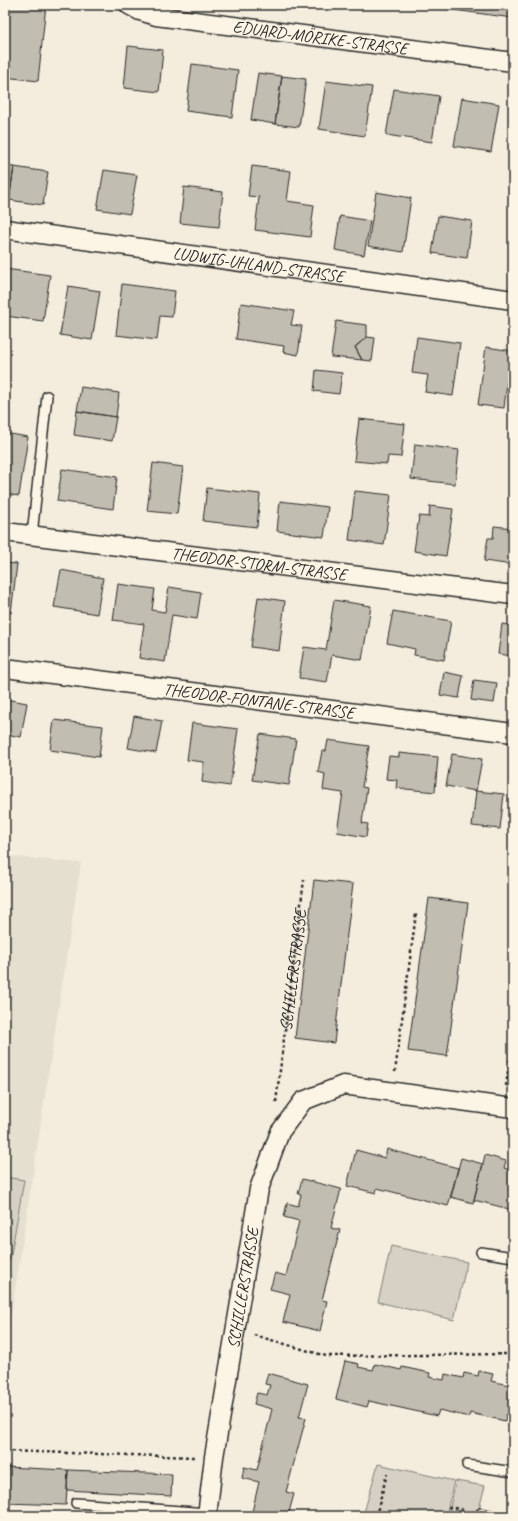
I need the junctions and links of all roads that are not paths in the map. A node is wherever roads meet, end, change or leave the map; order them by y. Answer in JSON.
{"nodes":[{"id":1,"x":129,"y":5,"type":"edge"},
{"id":2,"x":513,"y":62,"type":"edge"},
{"id":3,"x":5,"y":230,"type":"edge"},
{"id":4,"x":513,"y":300,"type":"edge"},
{"id":5,"x":47,"y":396,"type":"dead end"},
{"id":6,"x":5,"y":532,"type":"edge"},
{"id":7,"x":32,"y":535,"type":"junction"},
{"id":8,"x":513,"y":595,"type":"edge"},
{"id":9,"x":5,"y":668,"type":"edge"},
{"id":10,"x":513,"y":733,"type":"edge"},
{"id":11,"x":508,"y":1107,"type":"edge"},
{"id":12,"x":481,"y":1252,"type":"dead end"},
{"id":13,"x":513,"y":1257,"type":"edge"},
{"id":14,"x":467,"y":1465,"type":"dead end"},
{"id":15,"x":513,"y":1472,"type":"edge"},
{"id":16,"x":76,"y":1503,"type":"dead end"},
{"id":17,"x":480,"y":1513,"type":"dead end"},
{"id":18,"x":207,"y":1514,"type":"edge"},
{"id":19,"x":494,"y":1516,"type":"edge"}],
"edges":[{"from":1,"to":2,"type":"street","name":"EDUARD-MÖRIKE-STRASSE"},
{"from":3,"to":4,"type":"street","name":"LUDWIG-UHLAND-STRASSE"},
{"from":5,"to":7,"type":"lane"},
{"from":6,"to":7,"type":"street","name":"THEODOR-STORM-STRASSE"},
{"from":7,"to":8,"type":"street","name":"THEODOR-STORM-STRASSE"},
{"from":9,"to":10,"type":"street","name":"THEODOR-FONTANE-STRASSE"},
{"from":11,"to":18,"type":"street","name":"SCHILLERSTRASSE"},
{"from":12,"to":13,"type":"lane"},
{"from":14,"to":15,"type":"lane"},
{"from":16,"to":18,"type":"lane"},
{"from":17,"to":19,"type":"lane"}]}
